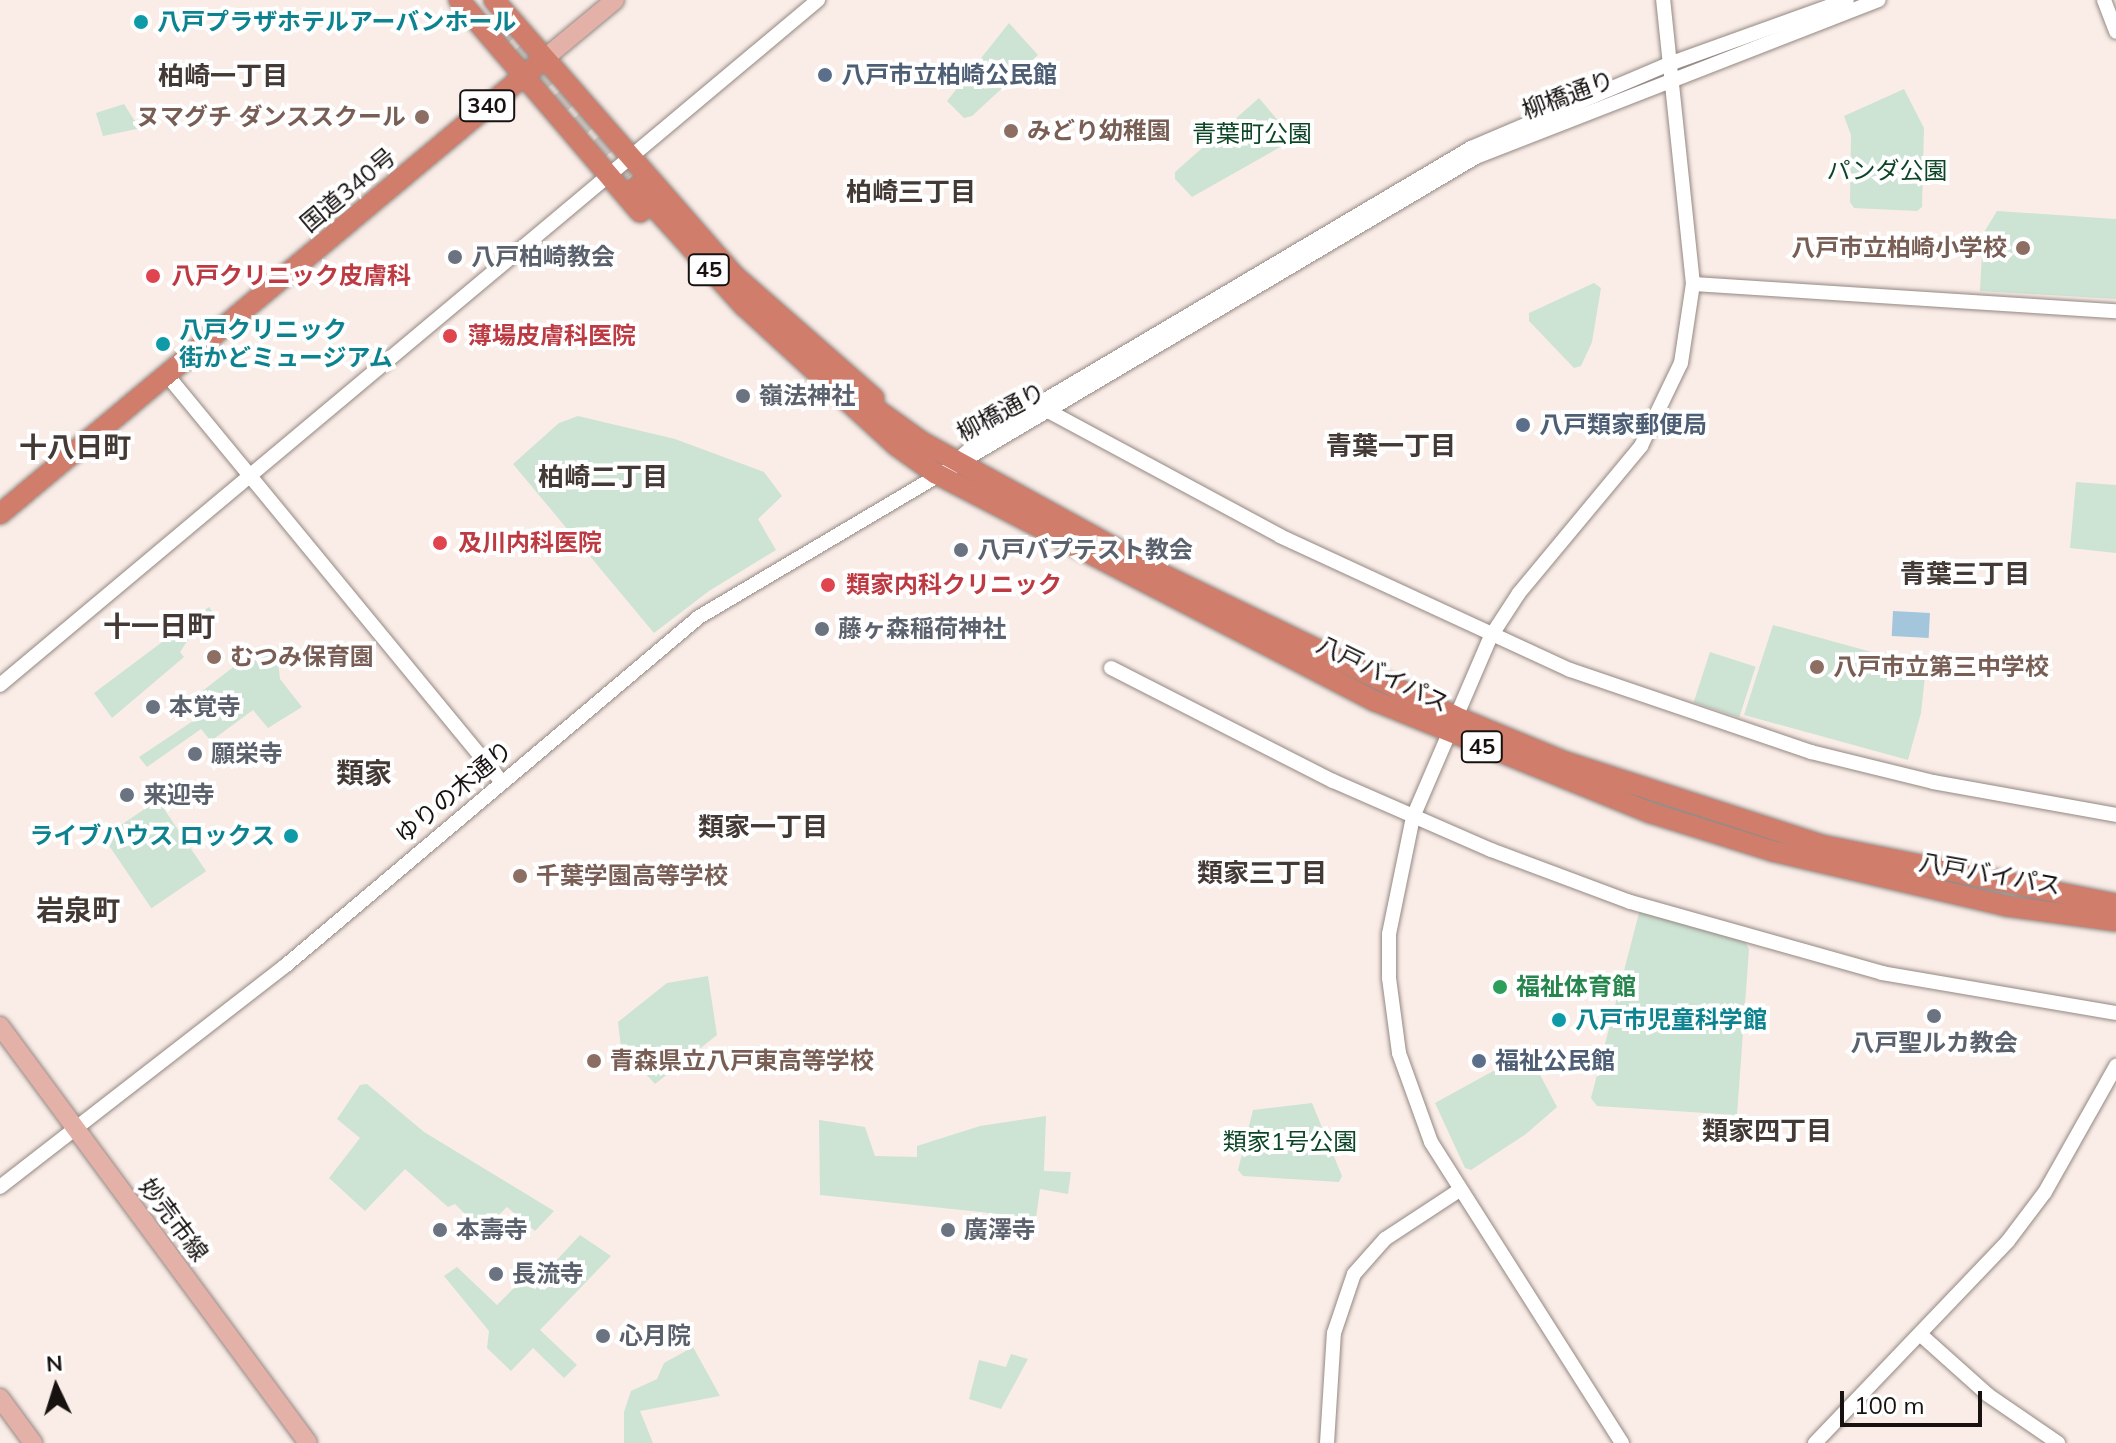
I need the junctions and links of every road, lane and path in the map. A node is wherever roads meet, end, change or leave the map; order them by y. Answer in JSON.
{"nodes":[{"id":1,"x":459,"y":0,"type":"edge"},
{"id":2,"x":476,"y":0,"type":"edge"},
{"id":3,"x":494,"y":0,"type":"edge"},
{"id":4,"x":615,"y":0,"type":"edge"},
{"id":5,"x":818,"y":0,"type":"edge"},
{"id":6,"x":1663,"y":0,"type":"edge"},
{"id":7,"x":1847,"y":0,"type":"edge"},
{"id":8,"x":1878,"y":0,"type":"edge"},
{"id":9,"x":2104,"y":0,"type":"edge"},
{"id":10,"x":497,"y":26,"type":"tunnel mouth"},
{"id":11,"x":2116,"y":32,"type":"edge"},
{"id":12,"x":544,"y":59,"type":"junction"},
{"id":13,"x":1669,"y":64,"type":"junction"},
{"id":14,"x":523,"y":76,"type":"junction"},
{"id":15,"x":1672,"y":81,"type":"junction"},
{"id":16,"x":629,"y":158,"type":"junction"},
{"id":17,"x":608,"y":175,"type":"junction"},
{"id":18,"x":636,"y":187,"type":"tunnel mouth"},
{"id":19,"x":1693,"y":284,"type":"junction"},
{"id":20,"x":2116,"y":311,"type":"edge"},
{"id":21,"x":789,"y":347,"type":"junction"},
{"id":22,"x":167,"y":375,"type":"junction"},
{"id":23,"x":1044,"y":409,"type":"junction"},
{"id":24,"x":897,"y":446,"type":"junction"},
{"id":25,"x":957,"y":460,"type":"junction"},
{"id":26,"x":935,"y":473,"type":"junction"},
{"id":27,"x":252,"y":474,"type":"junction"},
{"id":28,"x":0,"y":514,"type":"edge"},
{"id":29,"x":1491,"y":636,"type":"junction"},
{"id":30,"x":1111,"y":668,"type":"dead end"},
{"id":31,"x":0,"y":685,"type":"edge"},
{"id":32,"x":1451,"y":725,"type":"junction"},
{"id":33,"x":501,"y":781,"type":"junction"},
{"id":34,"x":2116,"y":815,"type":"edge"},
{"id":35,"x":1413,"y":817,"type":"junction"},
{"id":36,"x":2116,"y":904,"type":"edge"},
{"id":37,"x":2116,"y":921,"type":"edge"},
{"id":38,"x":2116,"y":1013,"type":"edge"},
{"id":39,"x":0,"y":1026,"type":"edge"},
{"id":40,"x":2116,"y":1066,"type":"edge"},
{"id":41,"x":76,"y":1129,"type":"junction"},
{"id":42,"x":0,"y":1187,"type":"edge"},
{"id":43,"x":1458,"y":1191,"type":"junction"},
{"id":44,"x":1921,"y":1335,"type":"junction"},
{"id":45,"x":0,"y":1398,"type":"edge"},
{"id":46,"x":33,"y":1443,"type":"edge"},
{"id":47,"x":308,"y":1443,"type":"edge"},
{"id":48,"x":1327,"y":1443,"type":"edge"},
{"id":49,"x":1622,"y":1443,"type":"edge"},
{"id":50,"x":1815,"y":1443,"type":"edge"},
{"id":51,"x":2058,"y":1443,"type":"edge"}],
"edges":[{"from":1,"to":14,"type":"highway"},
{"from":2,"to":10,"type":"highway"},
{"from":3,"to":12,"type":"highway"},
{"from":4,"to":12,"type":"main road"},
{"from":5,"to":16,"type":"street"},
{"from":6,"to":13,"type":"street"},
{"from":7,"to":13,"type":"street","name":"柳橋通り"},
{"from":8,"to":15,"type":"street","name":"柳橋通り"},
{"from":9,"to":11,"type":"street"},
{"from":12,"to":14,"type":"highway","name":"国道340号","number":"340"},
{"from":12,"to":16,"type":"highway"},
{"from":13,"to":15,"type":"street"},
{"from":13,"to":23,"type":"street","name":"柳橋通り"},
{"from":14,"to":17,"type":"highway"},
{"from":14,"to":22,"type":"highway","name":"国道340号","number":"340"},
{"from":15,"to":19,"type":"street"},
{"from":15,"to":23,"type":"street","name":"柳橋通り"},
{"from":16,"to":17,"type":"street"},
{"from":16,"to":25,"type":"highway"},
{"from":17,"to":24,"type":"highway"},
{"from":17,"to":27,"type":"street"},
{"from":18,"to":21,"type":"highway","name":"八戸バイパス","number":"45"},
{"from":19,"to":20,"type":"street"},
{"from":19,"to":29,"type":"street"},
{"from":21,"to":24,"type":"highway","name":"八戸バイパス","number":"45"},
{"from":21,"to":25,"type":"highway","name":"八戸バイパス","number":"45"},
{"from":22,"to":27,"type":"street"},
{"from":22,"to":28,"type":"highway","name":"国道340号","number":"340"},
{"from":23,"to":25,"type":"street","name":"柳橋通り"},
{"from":23,"to":29,"type":"street"},
{"from":24,"to":26,"type":"highway","name":"八戸バイパス","number":"45"},
{"from":25,"to":26,"type":"street","name":"ゆりの木通り"},
{"from":25,"to":32,"type":"highway","name":"八戸バイパス","number":"45"},
{"from":26,"to":32,"type":"highway","name":"八戸バイパス","number":"45"},
{"from":26,"to":33,"type":"street","name":"ゆりの木通り"},
{"from":27,"to":31,"type":"street"},
{"from":27,"to":33,"type":"street"},
{"from":29,"to":32,"type":"street"},
{"from":29,"to":34,"type":"street"},
{"from":30,"to":35,"type":"street"},
{"from":32,"to":35,"type":"street"},
{"from":32,"to":36,"type":"highway","name":"八戸バイパス","number":"45"},
{"from":32,"to":37,"type":"highway","name":"八戸バイパス","number":"45"},
{"from":33,"to":41,"type":"street","name":"ゆりの木通り"},
{"from":35,"to":38,"type":"street"},
{"from":35,"to":43,"type":"street"},
{"from":39,"to":41,"type":"main road","name":"妙売市線"},
{"from":40,"to":44,"type":"street"},
{"from":41,"to":42,"type":"street","name":"ゆりの木通り"},
{"from":41,"to":47,"type":"main road","name":"妙売市線"},
{"from":43,"to":48,"type":"street"},
{"from":43,"to":49,"type":"street"},
{"from":44,"to":50,"type":"street"},
{"from":44,"to":51,"type":"street"},
{"from":45,"to":46,"type":"main road"}]}
